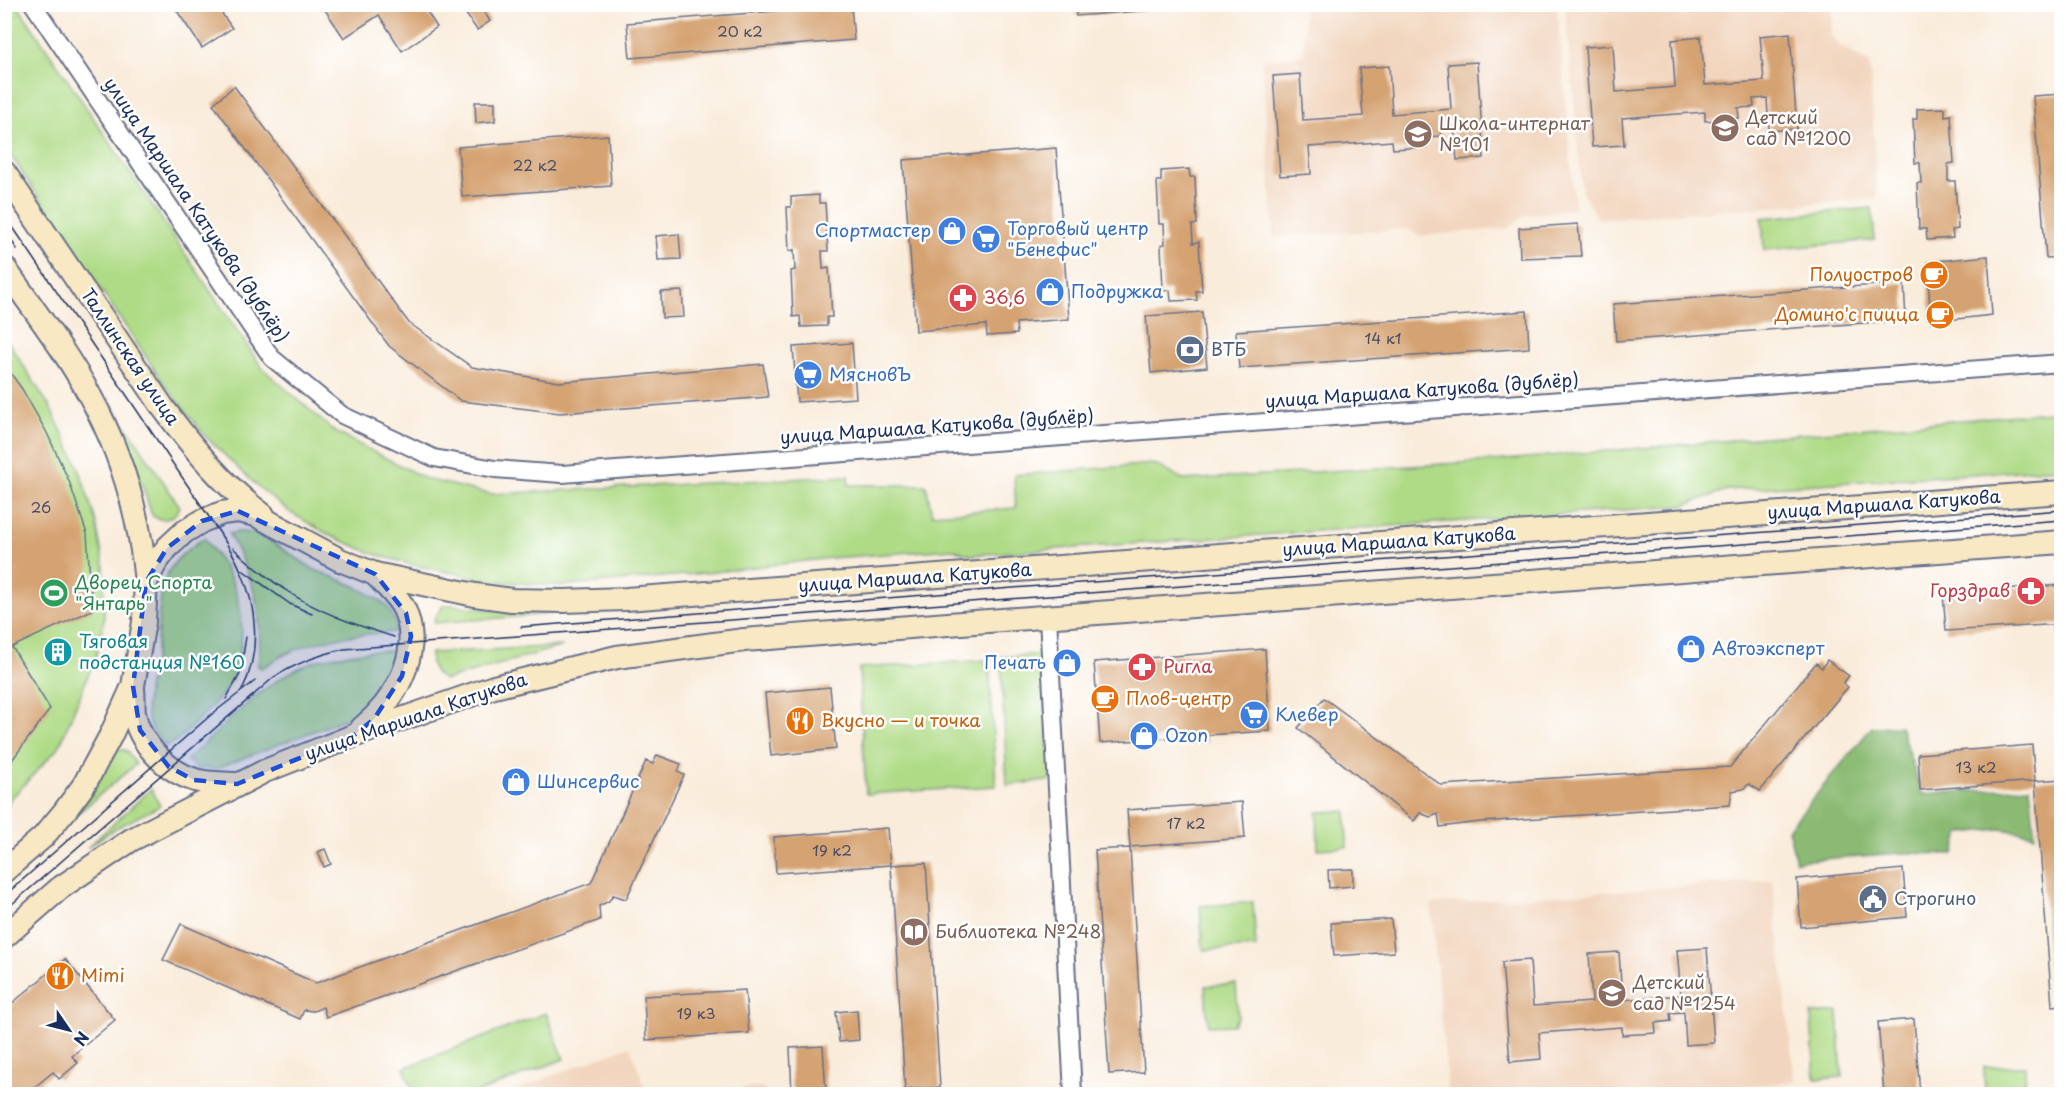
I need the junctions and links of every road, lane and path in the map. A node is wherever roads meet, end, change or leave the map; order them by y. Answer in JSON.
{"nodes":[{"id":1,"x":33,"y":4,"type":"edge"},
{"id":2,"x":4,"y":172,"type":"edge"},
{"id":3,"x":4,"y":267,"type":"edge"},
{"id":4,"x":2061,"y":363,"type":"edge"},
{"id":5,"x":2061,"y":492,"type":"edge"},
{"id":6,"x":276,"y":525,"type":"junction"},
{"id":7,"x":2061,"y":542,"type":"edge"},
{"id":8,"x":375,"y":574,"type":"junction"},
{"id":9,"x":146,"y":582,"type":"junction"},
{"id":10,"x":1048,"y":617,"type":"junction"},
{"id":11,"x":133,"y":686,"type":"junction"},
{"id":12,"x":353,"y":736,"type":"junction"},
{"id":13,"x":237,"y":784,"type":"junction"},
{"id":14,"x":4,"y":871,"type":"edge"},
{"id":15,"x":4,"y":937,"type":"edge"},
{"id":16,"x":1073,"y":1095,"type":"edge"}],
"edges":[{"from":1,"to":4,"type":"street","name":"улица Маршала Катукова (дублёр)"},
{"from":2,"to":6,"type":"main road","name":"Таллинская улица"},
{"from":3,"to":9,"type":"main road"},
{"from":5,"to":8,"type":"main road","name":"улица Маршала Катукова"},
{"from":6,"to":8,"type":"main road","name":"улица Маршала Катукова"},
{"from":6,"to":9,"type":"main road","name":"улица Маршала Катукова"},
{"from":7,"to":10,"type":"main road","name":"улица Маршала Катукова"},
{"from":8,"to":12,"type":"main road"},
{"from":9,"to":11,"type":"main road","name":"улица Маршала Катукова"},
{"from":10,"to":12,"type":"main road","name":"улица Маршала Катукова"},
{"from":10,"to":16,"type":"street"},
{"from":11,"to":13,"type":"main road"},
{"from":11,"to":14,"type":"main road","name":"улица Маршала Катукова"},
{"from":12,"to":13,"type":"main road","name":"улица Маршала Катукова"},
{"from":13,"to":15,"type":"main road","name":"улица Маршала Катукова"}]}
